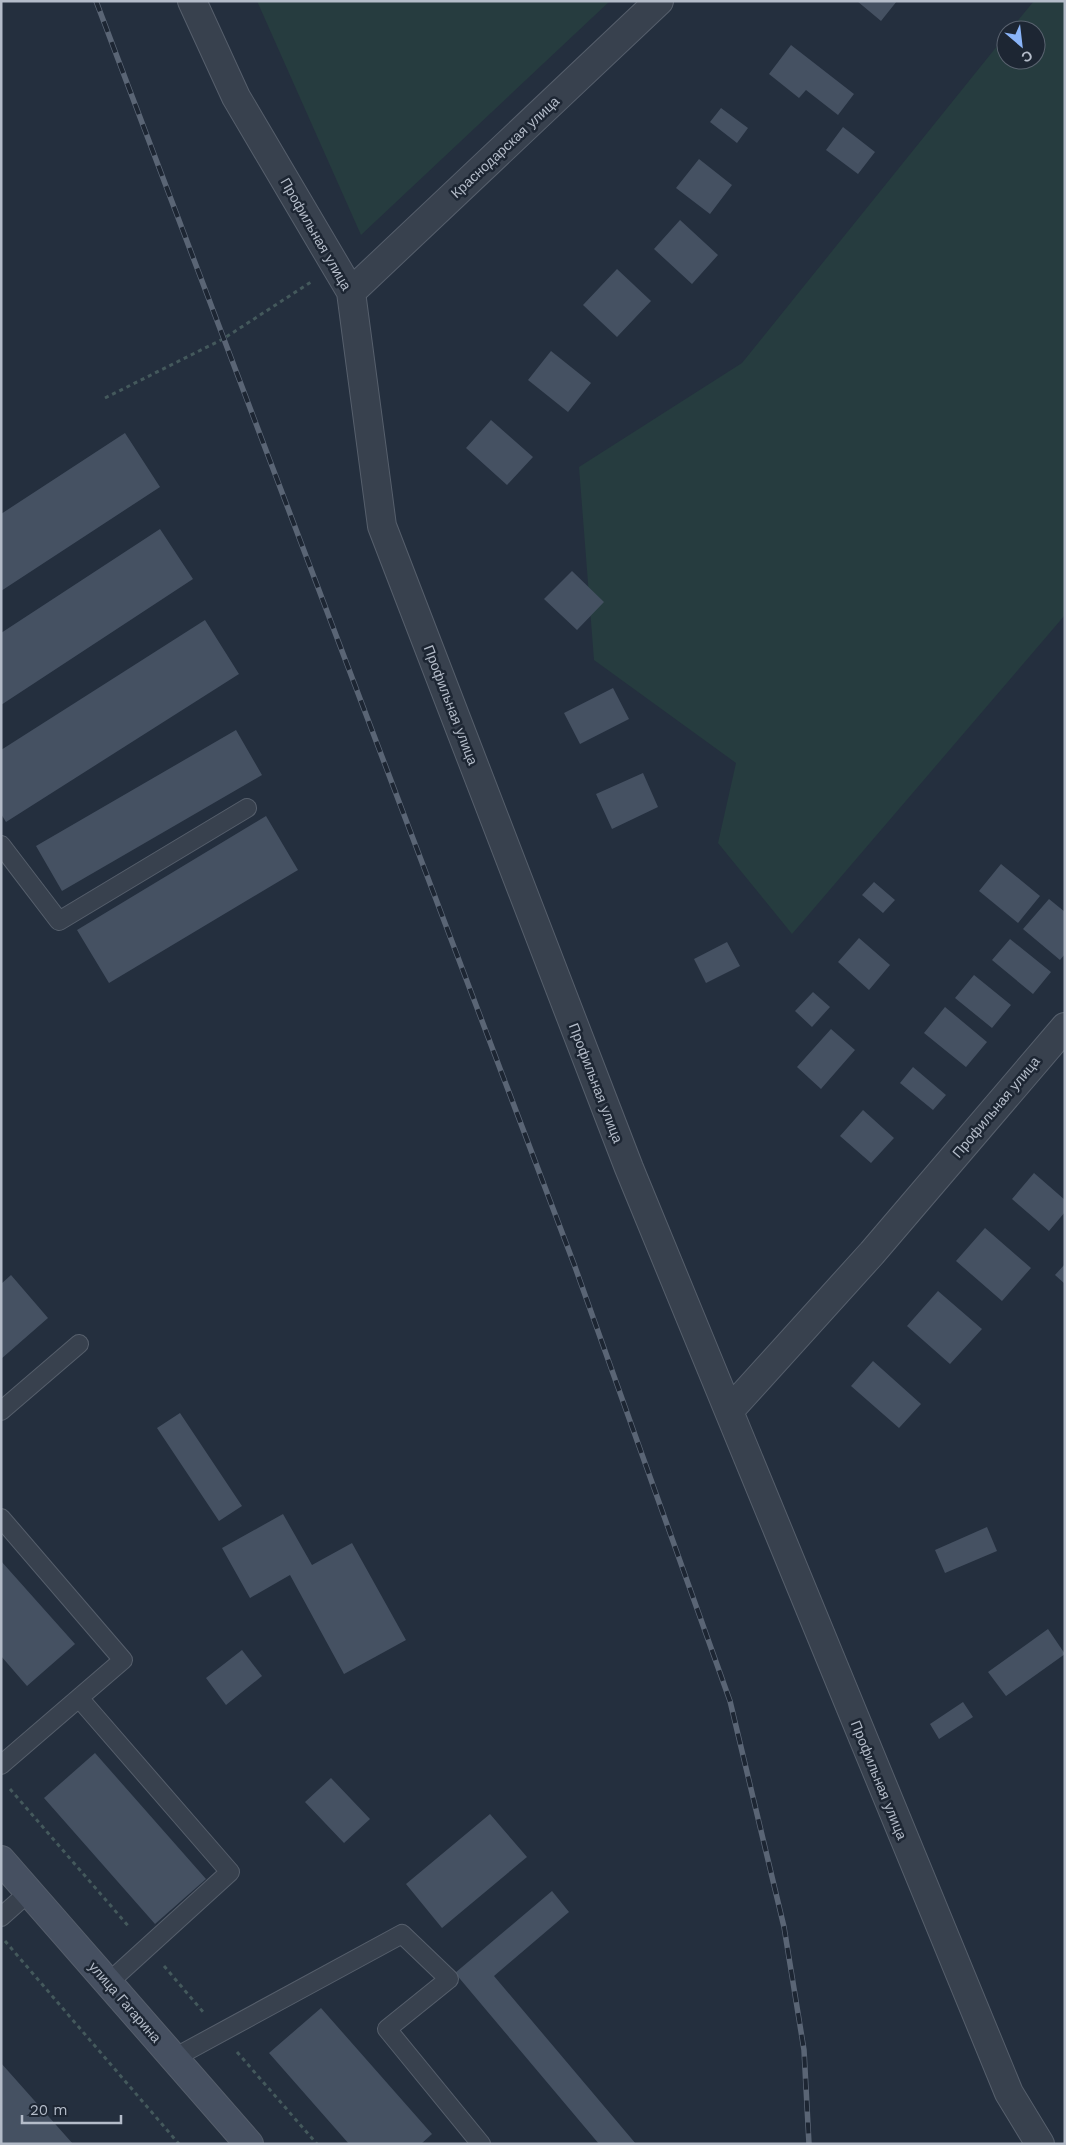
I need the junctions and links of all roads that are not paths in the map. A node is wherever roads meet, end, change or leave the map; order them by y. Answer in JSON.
{"nodes":[{"id":1,"x":192,"y":1,"type":"edge"},
{"id":2,"x":659,"y":1,"type":"edge"},
{"id":3,"x":351,"y":292,"type":"junction"},
{"id":4,"x":247,"y":808,"type":"dead end"},
{"id":5,"x":1,"y":845,"type":"edge"},
{"id":6,"x":1065,"y":1027,"type":"edge"},
{"id":7,"x":79,"y":1344,"type":"dead end"},
{"id":8,"x":1,"y":1411,"type":"edge"},
{"id":9,"x":729,"y":1411,"type":"junction"},
{"id":10,"x":1,"y":1518,"type":"edge"},
{"id":11,"x":79,"y":1698,"type":"junction"},
{"id":12,"x":1,"y":1765,"type":"edge"},
{"id":13,"x":1,"y":1860,"type":"edge"},
{"id":14,"x":28,"y":1892,"type":"junction"},
{"id":15,"x":1,"y":1917,"type":"edge"},
{"id":16,"x":108,"y":1983,"type":"junction"},
{"id":17,"x":174,"y":2058,"type":"junction"},
{"id":18,"x":249,"y":2144,"type":"edge"},
{"id":19,"x":481,"y":2144,"type":"edge"},
{"id":20,"x":1040,"y":2144,"type":"edge"}],
"edges":[{"from":1,"to":3,"type":"street","name":"Профильная улица"},
{"from":2,"to":3,"type":"street","name":"Краснодарская улица"},
{"from":3,"to":9,"type":"street","name":"Профильная улица"},
{"from":4,"to":5,"type":"lane"},
{"from":6,"to":9,"type":"street","name":"Профильная улица"},
{"from":7,"to":8,"type":"lane"},
{"from":9,"to":20,"type":"street","name":"Профильная улица"},
{"from":10,"to":11,"type":"lane"},
{"from":11,"to":12,"type":"lane"},
{"from":11,"to":16,"type":"lane"},
{"from":13,"to":14,"type":"main road","name":"улица Гагарина"},
{"from":14,"to":15,"type":"lane"},
{"from":14,"to":16,"type":"main road","name":"улица Гагарина"},
{"from":16,"to":17,"type":"main road","name":"улица Гагарина"},
{"from":17,"to":18,"type":"main road","name":"улица Гагарина"},
{"from":17,"to":19,"type":"lane"}]}
